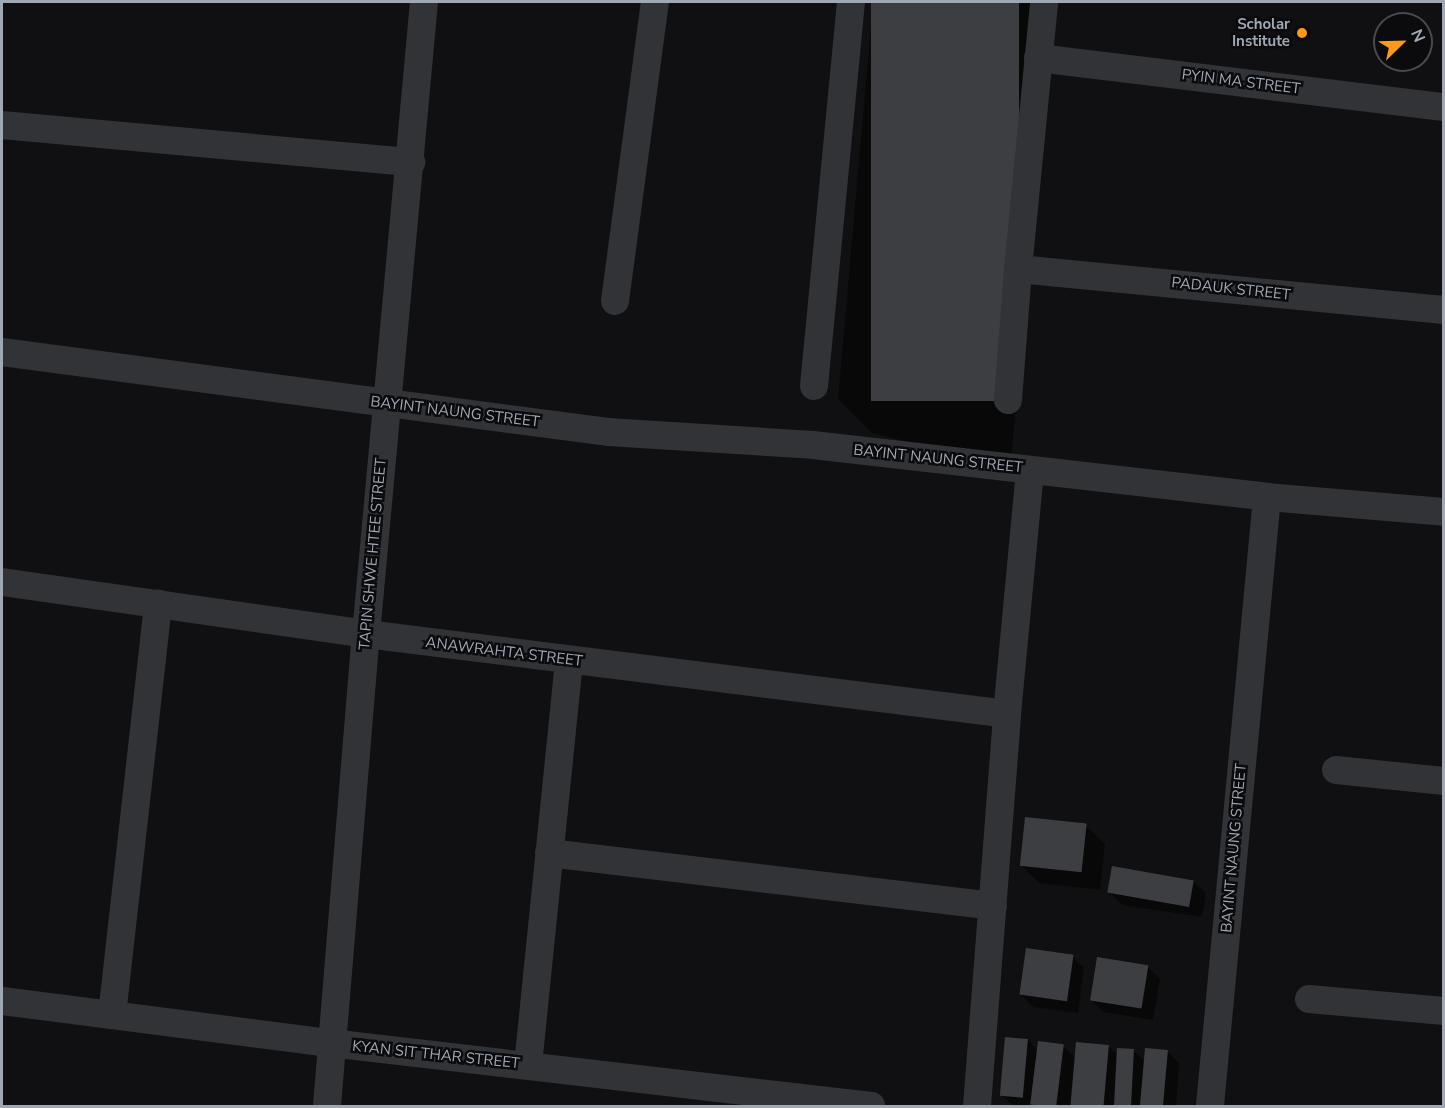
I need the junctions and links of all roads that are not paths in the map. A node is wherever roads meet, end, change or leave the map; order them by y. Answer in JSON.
{"nodes":[{"id":1,"x":424,"y":2,"type":"edge"},
{"id":2,"x":655,"y":2,"type":"edge"},
{"id":3,"x":851,"y":2,"type":"edge"},
{"id":4,"x":1044,"y":2,"type":"edge"},
{"id":5,"x":1038,"y":58,"type":"junction"},
{"id":6,"x":1443,"y":107,"type":"edge"},
{"id":7,"x":2,"y":125,"type":"edge"},
{"id":8,"x":411,"y":162,"type":"junction"},
{"id":9,"x":1017,"y":268,"type":"junction"},
{"id":10,"x":615,"y":301,"type":"dead end"},
{"id":11,"x":1443,"y":310,"type":"edge"},
{"id":12,"x":2,"y":352,"type":"edge"},
{"id":13,"x":814,"y":386,"type":"dead end"},
{"id":14,"x":1008,"y":400,"type":"dead end"},
{"id":15,"x":387,"y":404,"type":"junction"},
{"id":16,"x":1030,"y":470,"type":"junction"},
{"id":17,"x":1268,"y":497,"type":"junction"},
{"id":18,"x":1443,"y":512,"type":"edge"},
{"id":19,"x":2,"y":582,"type":"edge"},
{"id":20,"x":158,"y":604,"type":"junction"},
{"id":21,"x":366,"y":634,"type":"junction"},
{"id":22,"x":569,"y":660,"type":"junction"},
{"id":23,"x":1007,"y":714,"type":"junction"},
{"id":24,"x":1336,"y":770,"type":"dead end"},
{"id":25,"x":1443,"y":781,"type":"edge"},
{"id":26,"x":549,"y":853,"type":"junction"},
{"id":27,"x":993,"y":906,"type":"junction"},
{"id":28,"x":1309,"y":999,"type":"dead end"},
{"id":29,"x":2,"y":1001,"type":"edge"},
{"id":30,"x":1443,"y":1011,"type":"edge"},
{"id":31,"x":112,"y":1015,"type":"junction"},
{"id":32,"x":330,"y":1043,"type":"junction"},
{"id":33,"x":528,"y":1065,"type":"junction"},
{"id":34,"x":327,"y":1107,"type":"edge"},
{"id":35,"x":871,"y":1107,"type":"edge"},
{"id":36,"x":977,"y":1107,"type":"edge"},
{"id":37,"x":1210,"y":1107,"type":"edge"}],
"edges":[{"from":1,"to":8,"type":"street","name":"TAPIN SHWE HTEE STREET"},
{"from":2,"to":10,"type":"street"},
{"from":3,"to":13,"type":"street"},
{"from":4,"to":5,"type":"street"},
{"from":5,"to":6,"type":"street","name":"PYIN MA STREET"},
{"from":5,"to":9,"type":"street"},
{"from":7,"to":8,"type":"street"},
{"from":8,"to":15,"type":"street","name":"TAPIN SHWE HTEE STREET"},
{"from":9,"to":11,"type":"street","name":"PADAUK STREET"},
{"from":9,"to":14,"type":"street"},
{"from":12,"to":15,"type":"street","name":"BAYINT NAUNG STREET"},
{"from":15,"to":16,"type":"street","name":"BAYINT NAUNG STREET"},
{"from":15,"to":21,"type":"street","name":"TAPIN SHWE HTEE STREET"},
{"from":16,"to":17,"type":"street","name":"BAYINT NAUNG STREET"},
{"from":16,"to":23,"type":"street"},
{"from":17,"to":18,"type":"street"},
{"from":17,"to":37,"type":"street","name":"BAYINT NAUNG STREET"},
{"from":19,"to":20,"type":"street","name":"ANAWRAHTA STREET"},
{"from":20,"to":21,"type":"street","name":"ANAWRAHTA STREET"},
{"from":20,"to":31,"type":"street"},
{"from":21,"to":22,"type":"street","name":"ANAWRAHTA STREET"},
{"from":21,"to":32,"type":"street","name":"TAPIN SHWE HTEE STREET"},
{"from":22,"to":23,"type":"street","name":"ANAWRAHTA STREET"},
{"from":22,"to":26,"type":"street"},
{"from":23,"to":27,"type":"street"},
{"from":24,"to":25,"type":"street"},
{"from":26,"to":27,"type":"street"},
{"from":26,"to":33,"type":"street"},
{"from":27,"to":36,"type":"street"},
{"from":28,"to":30,"type":"street"},
{"from":29,"to":31,"type":"street","name":"KYAN SIT THAR STREET"},
{"from":31,"to":32,"type":"street","name":"KYAN SIT THAR STREET"},
{"from":32,"to":33,"type":"street","name":"KYAN SIT THAR STREET"},
{"from":32,"to":34,"type":"street","name":"TAPIN SHWE HTEE STREET"},
{"from":33,"to":35,"type":"street","name":"KYAN SIT THAR STREET"}]}
